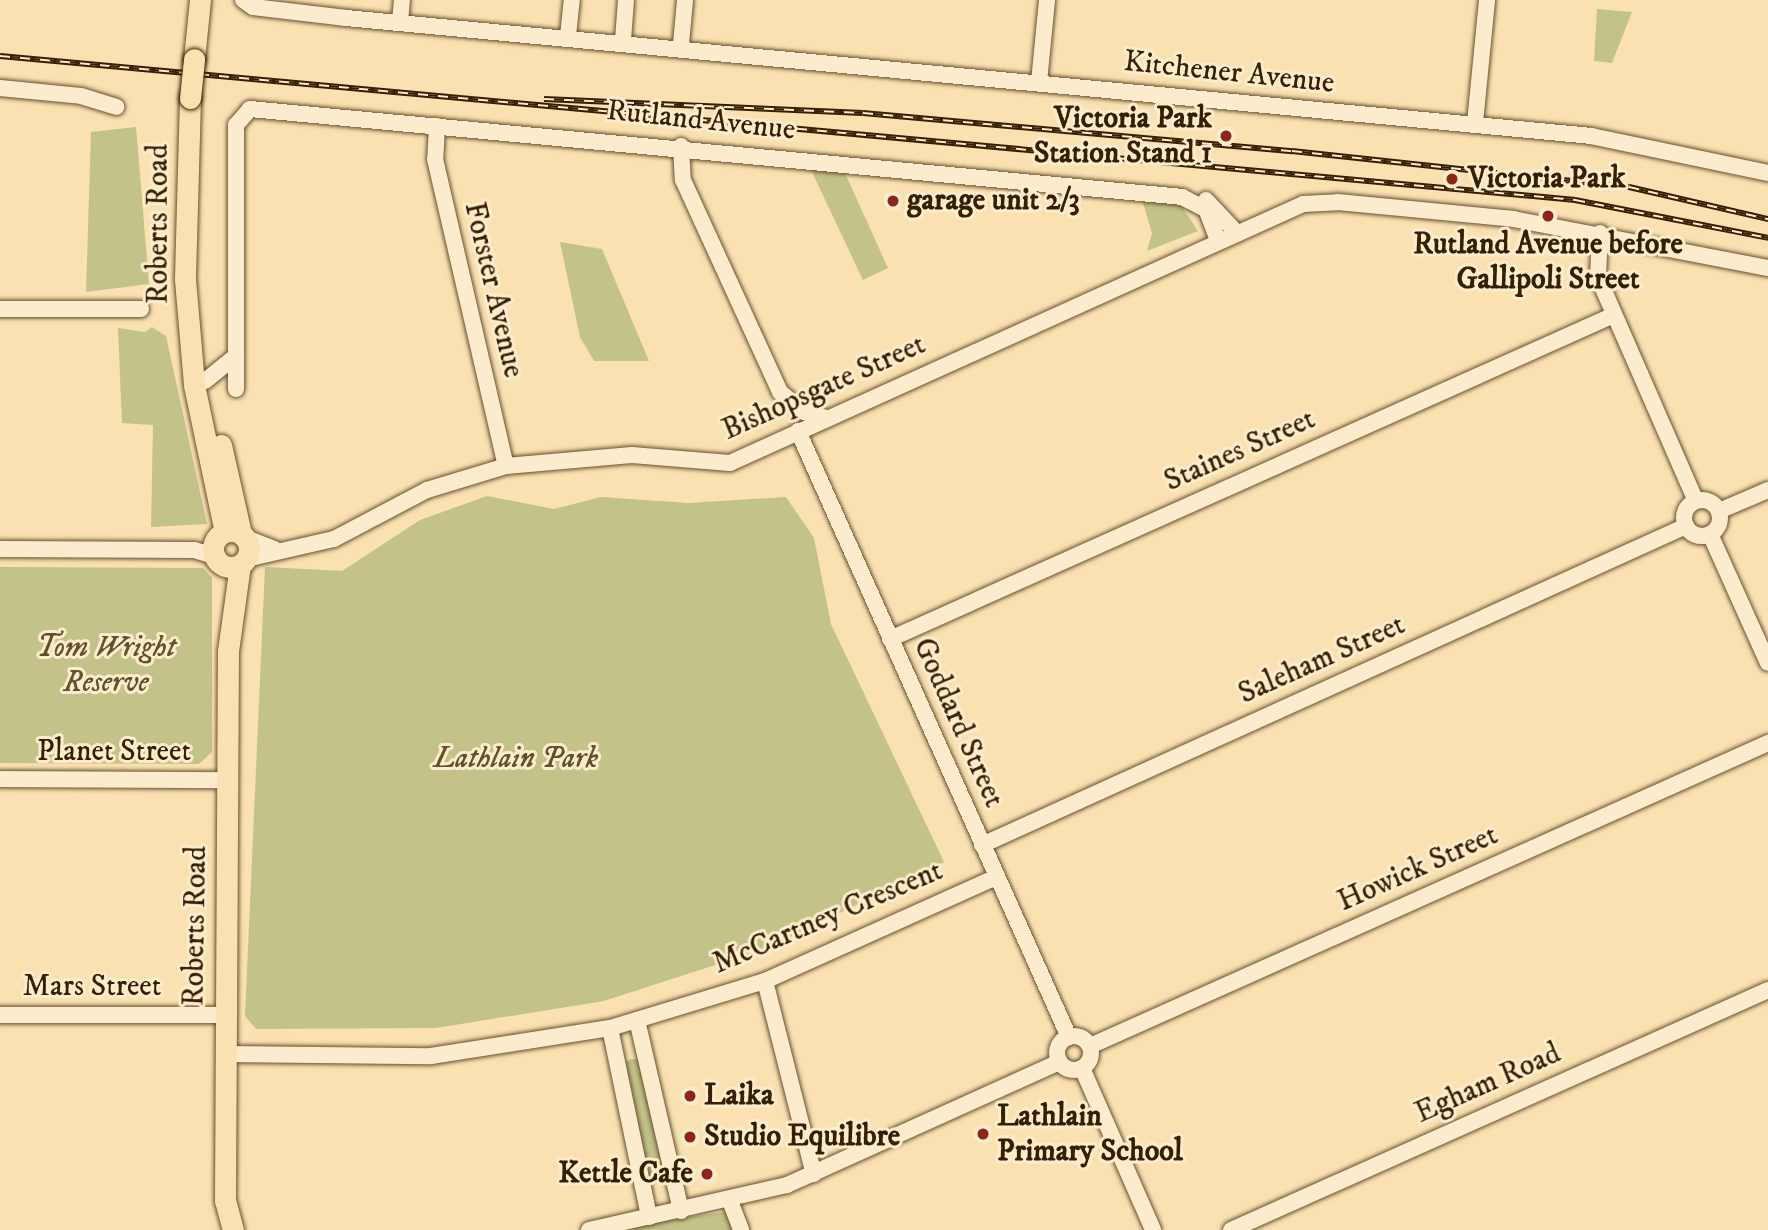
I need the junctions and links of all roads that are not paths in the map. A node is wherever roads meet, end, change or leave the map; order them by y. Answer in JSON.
{"nodes":[{"id":1,"x":200,"y":0,"type":"edge"},
{"id":2,"x":347,"y":0,"type":"edge"},
{"id":3,"x":402,"y":0,"type":"edge"},
{"id":4,"x":572,"y":0,"type":"edge"},
{"id":5,"x":626,"y":0,"type":"edge"},
{"id":6,"x":685,"y":0,"type":"edge"},
{"id":7,"x":1047,"y":0,"type":"edge"},
{"id":8,"x":1487,"y":0,"type":"edge"},
{"id":9,"x":248,"y":3,"type":"edge"},
{"id":10,"x":294,"y":4,"type":"edge"},
{"id":11,"x":346,"y":18,"type":"junction"},
{"id":12,"x":400,"y":22,"type":"junction"},
{"id":13,"x":568,"y":36,"type":"junction"},
{"id":14,"x":623,"y":40,"type":"junction"},
{"id":15,"x":681,"y":44,"type":"junction"},
{"id":16,"x":1039,"y":82,"type":"junction"},
{"id":17,"x":0,"y":88,"type":"edge"},
{"id":18,"x":116,"y":107,"type":"dead end"},
{"id":19,"x":1475,"y":123,"type":"junction"},
{"id":20,"x":436,"y":126,"type":"junction"},
{"id":21,"x":681,"y":146,"type":"junction"},
{"id":22,"x":1768,"y":173,"type":"edge"},
{"id":23,"x":1153,"y":193,"type":"junction"},
{"id":24,"x":1236,"y":232,"type":"junction"},
{"id":25,"x":1600,"y":233,"type":"junction"},
{"id":26,"x":1218,"y":240,"type":"junction"},
{"id":27,"x":1768,"y":268,"type":"edge"},
{"id":28,"x":0,"y":309,"type":"edge"},
{"id":29,"x":141,"y":309,"type":"dead end"},
{"id":30,"x":1614,"y":315,"type":"junction"},
{"id":31,"x":193,"y":349,"type":"junction"},
{"id":32,"x":236,"y":356,"type":"junction"},
{"id":33,"x":205,"y":381,"type":"junction"},
{"id":34,"x":236,"y":388,"type":"dead end"},
{"id":35,"x":827,"y":418,"type":"junction"},
{"id":36,"x":798,"y":431,"type":"junction"},
{"id":37,"x":506,"y":466,"type":"junction"},
{"id":38,"x":1768,"y":490,"type":"edge"},
{"id":39,"x":1696,"y":501,"type":"junction"},
{"id":40,"x":1719,"y":511,"type":"junction"},
{"id":41,"x":1686,"y":526,"type":"junction"},
{"id":42,"x":1710,"y":534,"type":"junction"},
{"id":43,"x":230,"y":548,"type":"junction"},
{"id":44,"x":0,"y":549,"type":"edge"},
{"id":45,"x":890,"y":639,"type":"junction"},
{"id":46,"x":1768,"y":663,"type":"edge"},
{"id":47,"x":1768,"y":743,"type":"edge"},
{"id":48,"x":0,"y":779,"type":"edge"},
{"id":49,"x":227,"y":780,"type":"junction"},
{"id":50,"x":982,"y":845,"type":"junction"},
{"id":51,"x":996,"y":877,"type":"junction"},
{"id":52,"x":765,"y":981,"type":"junction"},
{"id":53,"x":1768,"y":990,"type":"edge"},
{"id":54,"x":225,"y":1015,"type":"junction"},
{"id":55,"x":0,"y":1016,"type":"edge"},
{"id":56,"x":637,"y":1020,"type":"junction"},
{"id":57,"x":610,"y":1028,"type":"junction"},
{"id":58,"x":1069,"y":1037,"type":"junction"},
{"id":59,"x":1090,"y":1046,"type":"junction"},
{"id":60,"x":225,"y":1054,"type":"junction"},
{"id":61,"x":645,"y":1059,"type":"junction"},
{"id":62,"x":1059,"y":1062,"type":"junction"},
{"id":63,"x":618,"y":1066,"type":"junction"},
{"id":64,"x":1082,"y":1069,"type":"junction"},
{"id":65,"x":814,"y":1174,"type":"junction"},
{"id":66,"x":673,"y":1176,"type":"junction"},
{"id":67,"x":641,"y":1180,"type":"junction"},
{"id":68,"x":225,"y":1201,"type":"junction"},
{"id":69,"x":730,"y":1201,"type":"junction"},
{"id":70,"x":681,"y":1211,"type":"junction"},
{"id":71,"x":649,"y":1217,"type":"junction"},
{"id":72,"x":600,"y":1229,"type":"edge"},
{"id":73,"x":216,"y":1230,"type":"edge"},
{"id":74,"x":233,"y":1230,"type":"edge"},
{"id":75,"x":741,"y":1230,"type":"edge"},
{"id":76,"x":1153,"y":1230,"type":"edge"},
{"id":77,"x":1231,"y":1230,"type":"edge"}],
"edges":[{"from":1,"to":31,"type":"main road","name":"Roberts Road","bridge":true},
{"from":2,"to":11,"type":"street"},
{"from":3,"to":12,"type":"street"},
{"from":4,"to":13,"type":"street"},
{"from":5,"to":14,"type":"street"},
{"from":6,"to":15,"type":"street"},
{"from":7,"to":16,"type":"street"},
{"from":8,"to":19,"type":"street"},
{"from":9,"to":10,"type":"street","name":"Kitchener Avenue"},
{"from":10,"to":11,"type":"street","name":"Kitchener Avenue"},
{"from":11,"to":12,"type":"street","name":"Kitchener Avenue"},
{"from":12,"to":13,"type":"street","name":"Kitchener Avenue"},
{"from":13,"to":14,"type":"street","name":"Kitchener Avenue"},
{"from":14,"to":15,"type":"street","name":"Kitchener Avenue"},
{"from":15,"to":16,"type":"street","name":"Kitchener Avenue"},
{"from":16,"to":19,"type":"street","name":"Kitchener Avenue"},
{"from":17,"to":18,"type":"street"},
{"from":19,"to":22,"type":"street","name":"Kitchener Avenue"},
{"from":20,"to":21,"type":"street","name":"Rutland Avenue"},
{"from":20,"to":32,"type":"street","name":"Rutland Avenue"},
{"from":20,"to":37,"type":"street","name":"Forster Avenue"},
{"from":21,"to":23,"type":"street","name":"Rutland Avenue"},
{"from":21,"to":35,"type":"street"},
{"from":23,"to":24,"type":"street","name":"Rutland Avenue"},
{"from":23,"to":26,"type":"street","name":"Rutland Avenue"},
{"from":24,"to":25,"type":"street","name":"Bishopsgate Street"},
{"from":24,"to":26,"type":"street","name":"Bishopsgate Street"},
{"from":25,"to":27,"type":"street","name":"Bishopsgate Street"},
{"from":25,"to":30,"type":"street"},
{"from":26,"to":35,"type":"street","name":"Bishopsgate Street"},
{"from":28,"to":29,"type":"street"},
{"from":30,"to":39,"type":"street"},
{"from":30,"to":45,"type":"street","name":"Staines Street"},
{"from":31,"to":33,"type":"main road","name":"Roberts Road"},
{"from":31,"to":43,"type":"main road","name":"Roberts Road"},
{"from":32,"to":33,"type":"street"},
{"from":32,"to":34,"type":"street"},
{"from":33,"to":43,"type":"main road","name":"Roberts Road"},
{"from":35,"to":36,"type":"street","name":"Bishopsgate Street"},
{"from":36,"to":37,"type":"street","name":"Bishopsgate Street"},
{"from":36,"to":45,"type":"street","name":"Goddard Street"},
{"from":37,"to":43,"type":"street","name":"Bishopsgate Street"},
{"from":38,"to":40,"type":"street"},
{"from":39,"to":40,"type":"street"},
{"from":39,"to":41,"type":"street"},
{"from":40,"to":42,"type":"street"},
{"from":41,"to":42,"type":"street"},
{"from":41,"to":50,"type":"street","name":"Saleham Street"},
{"from":42,"to":46,"type":"street"},
{"from":43,"to":44,"type":"street","name":"Bishopsgate Street"},
{"from":43,"to":49,"type":"main road","name":"Roberts Road"},
{"from":45,"to":50,"type":"street","name":"Goddard Street"},
{"from":47,"to":59,"type":"street","name":"Howick Street"},
{"from":48,"to":49,"type":"street","name":"Planet Street"},
{"from":49,"to":54,"type":"main road","name":"Roberts Road"},
{"from":50,"to":51,"type":"street","name":"Goddard Street"},
{"from":51,"to":52,"type":"street","name":"McCartney Crescent"},
{"from":51,"to":58,"type":"street","name":"Goddard Street"},
{"from":52,"to":56,"type":"street","name":"McCartney Crescent"},
{"from":52,"to":65,"type":"street"},
{"from":53,"to":77,"type":"street","name":"Egham Road"},
{"from":54,"to":55,"type":"street","name":"Mars Street"},
{"from":54,"to":60,"type":"main road","name":"Roberts Road"},
{"from":56,"to":57,"type":"street","name":"McCartney Crescent"},
{"from":56,"to":61,"type":"street"},
{"from":57,"to":60,"type":"street","name":"McCartney Crescent"},
{"from":57,"to":63,"type":"street"},
{"from":58,"to":59,"type":"street"},
{"from":58,"to":62,"type":"street"},
{"from":59,"to":64,"type":"street"},
{"from":60,"to":68,"type":"main road","name":"Roberts Road"},
{"from":61,"to":63,"type":"street"},
{"from":61,"to":66,"type":"street"},
{"from":62,"to":64,"type":"street"},
{"from":62,"to":65,"type":"street"},
{"from":63,"to":67,"type":"street"},
{"from":64,"to":76,"type":"street"},
{"from":65,"to":69,"type":"street"},
{"from":66,"to":67,"type":"street"},
{"from":66,"to":70,"type":"street"},
{"from":67,"to":71,"type":"street"},
{"from":68,"to":73,"type":"main road","name":"Roberts Road"},
{"from":68,"to":74,"type":"main road","name":"Roberts Road"},
{"from":69,"to":70,"type":"street"},
{"from":69,"to":75,"type":"street"},
{"from":70,"to":71,"type":"street"},
{"from":71,"to":72,"type":"street"}]}
